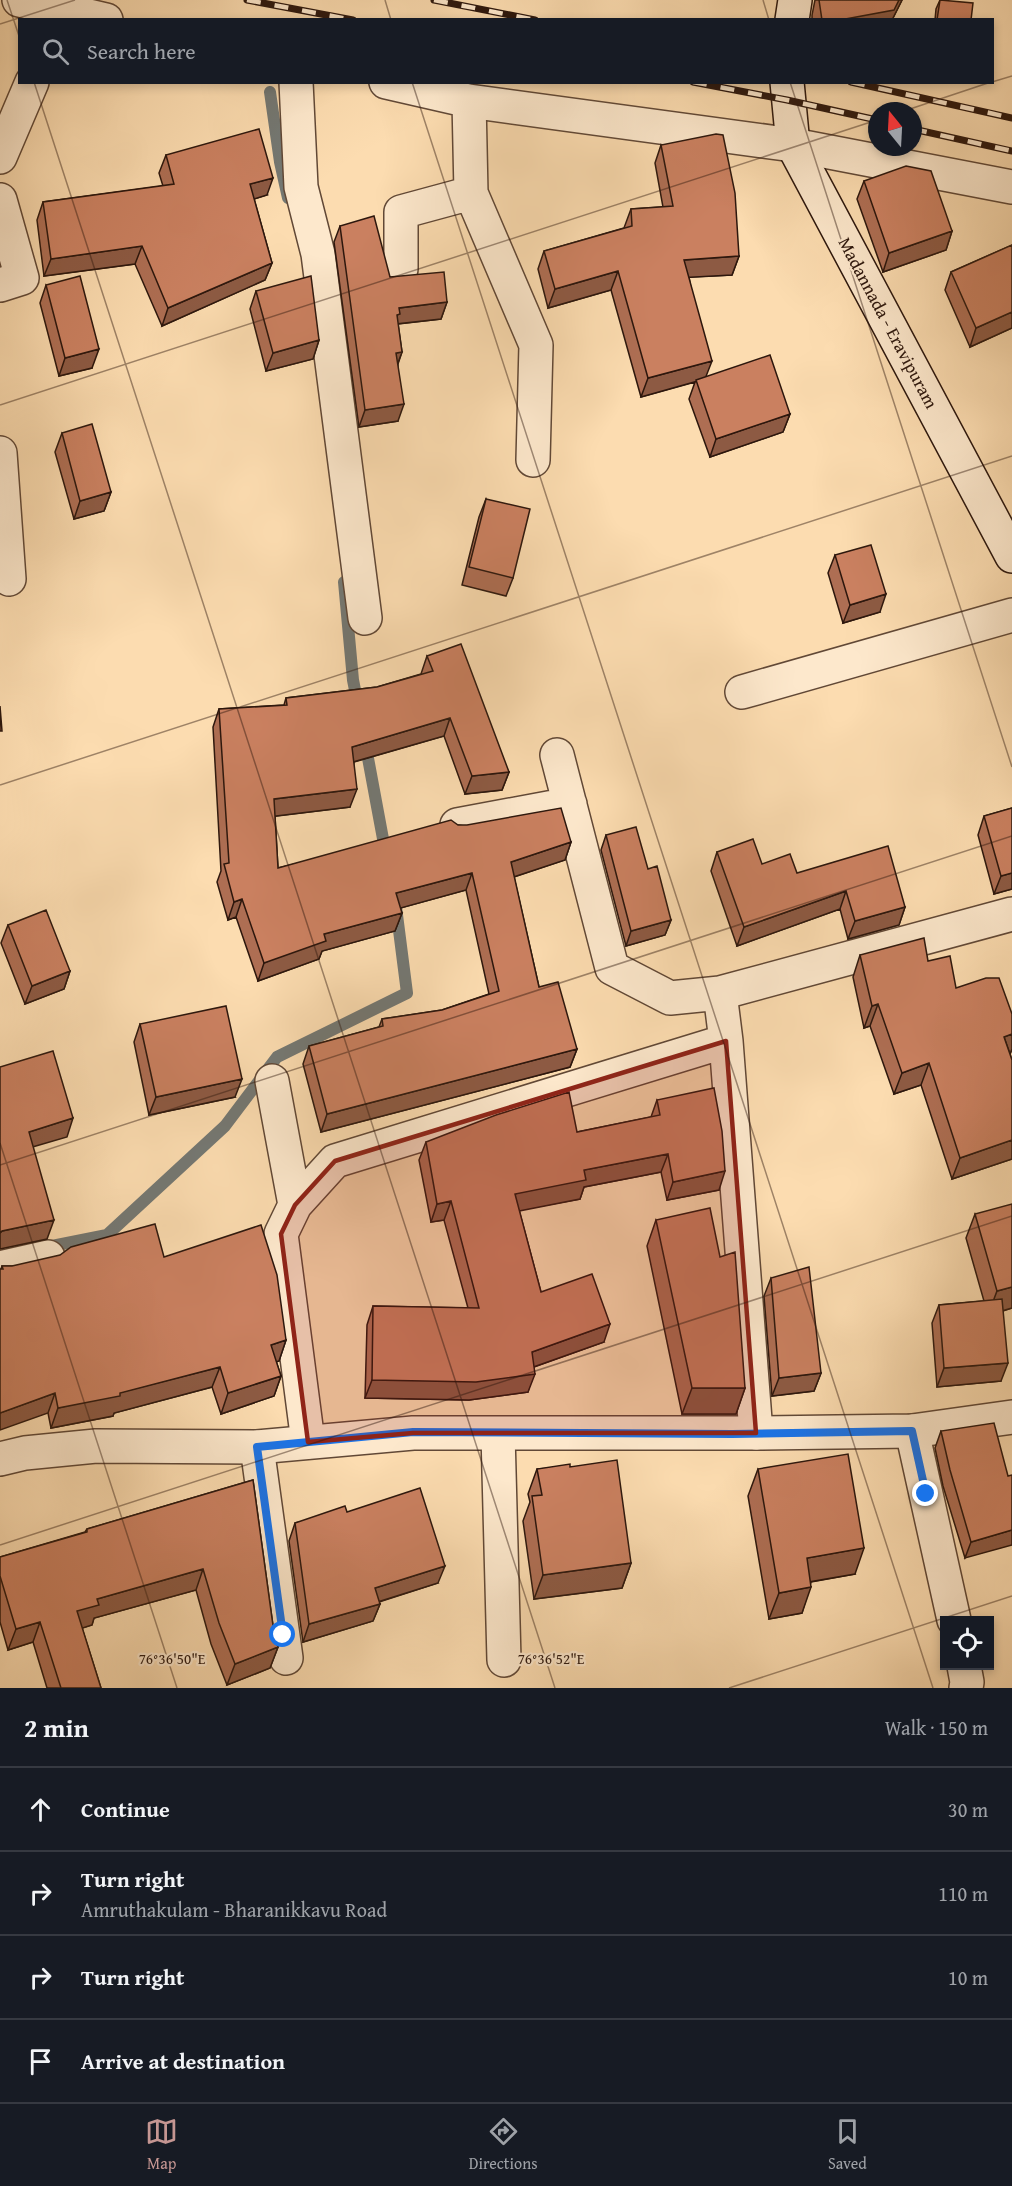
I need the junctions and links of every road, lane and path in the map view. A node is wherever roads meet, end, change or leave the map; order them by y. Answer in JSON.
{"nodes":[{"id":1,"x":19,"y":0,"type":"edge"},
{"id":2,"x":795,"y":0,"type":"edge"},
{"id":3,"x":61,"y":15,"type":"edge"},
{"id":4,"x":88,"y":18,"type":"edge"},
{"id":5,"x":792,"y":18,"type":"edge"},
{"id":6,"x":31,"y":84,"type":"edge"},
{"id":7,"x":296,"y":84,"type":"edge"},
{"id":8,"x":395,"y":84,"type":"edge"},
{"id":9,"x":787,"y":84,"type":"edge"},
{"id":10,"x":469,"y":101,"type":"junction"},
{"id":11,"x":793,"y":145,"type":"junction"},
{"id":12,"x":0,"y":157,"type":"edge"},
{"id":13,"x":1012,"y":188,"type":"edge"},
{"id":14,"x":471,"y":192,"type":"junction"},
{"id":15,"x":0,"y":200,"type":"edge"},
{"id":16,"x":401,"y":269,"type":"dead end"},
{"id":17,"x":0,"y":285,"type":"edge"},
{"id":18,"x":0,"y":453,"type":"edge"},
{"id":19,"x":533,"y":460,"type":"dead end"},
{"id":20,"x":1012,"y":556,"type":"edge"},
{"id":21,"x":9,"y":579,"type":"dead end"},
{"id":22,"x":1012,"y":615,"type":"edge"},
{"id":23,"x":364,"y":618,"type":"dead end"},
{"id":24,"x":742,"y":692,"type":"dead end"},
{"id":25,"x":557,"y":755,"type":"dead end"},
{"id":26,"x":570,"y":804,"type":"junction"},
{"id":27,"x":457,"y":825,"type":"edge"},
{"id":28,"x":1012,"y":914,"type":"edge"},
{"id":29,"x":720,"y":993,"type":"junction"},
{"id":30,"x":726,"y":1041,"type":"junction"},
{"id":31,"x":272,"y":1081,"type":"dead end"},
{"id":32,"x":294,"y":1205,"type":"junction"},
{"id":33,"x":48,"y":1257,"type":"edge"},
{"id":34,"x":0,"y":1268,"type":"edge"},
{"id":35,"x":1012,"y":1417,"type":"edge"},
{"id":36,"x":912,"y":1431,"type":"junction"},
{"id":37,"x":756,"y":1433,"type":"junction"},
{"id":38,"x":498,"y":1434,"type":"junction"},
{"id":39,"x":308,"y":1442,"type":"junction"},
{"id":40,"x":257,"y":1447,"type":"junction"},
{"id":41,"x":0,"y":1460,"type":"edge"},
{"id":42,"x":953,"y":1616,"type":"edge"},
{"id":43,"x":286,"y":1658,"type":"dead end"},
{"id":44,"x":504,"y":1660,"type":"dead end"},
{"id":45,"x":965,"y":1670,"type":"edge"},
{"id":46,"x":966,"y":1688,"type":"edge"}],
"edges":[{"from":1,"to":3,"type":"street"},
{"from":2,"to":5,"type":"street"},
{"from":3,"to":4,"type":"street"},
{"from":6,"to":12,"type":"street"},
{"from":7,"to":23,"type":"street"},
{"from":8,"to":10,"type":"street"},
{"from":9,"to":11,"type":"street","name":"Madannada - Eravipuram"},
{"from":10,"to":11,"type":"street"},
{"from":10,"to":14,"type":"street"},
{"from":11,"to":13,"type":"street"},
{"from":11,"to":20,"type":"street","name":"Madannada - Eravipuram"},
{"from":14,"to":16,"type":"street"},
{"from":14,"to":19,"type":"street"},
{"from":15,"to":17,"type":"street"},
{"from":18,"to":21,"type":"street"},
{"from":22,"to":24,"type":"street"},
{"from":25,"to":26,"type":"street"},
{"from":26,"to":27,"type":"street"},
{"from":26,"to":29,"type":"street"},
{"from":28,"to":29,"type":"street"},
{"from":29,"to":30,"type":"street"},
{"from":30,"to":32,"type":"street"},
{"from":30,"to":37,"type":"street"},
{"from":31,"to":32,"type":"street"},
{"from":32,"to":39,"type":"street"},
{"from":33,"to":34,"type":"street"},
{"from":35,"to":36,"type":"street"},
{"from":36,"to":37,"type":"street"},
{"from":36,"to":42,"type":"street"},
{"from":37,"to":38,"type":"street"},
{"from":38,"to":39,"type":"street"},
{"from":38,"to":44,"type":"street"},
{"from":39,"to":40,"type":"street"},
{"from":40,"to":41,"type":"street"},
{"from":40,"to":43,"type":"street"},
{"from":45,"to":46,"type":"street"}]}
